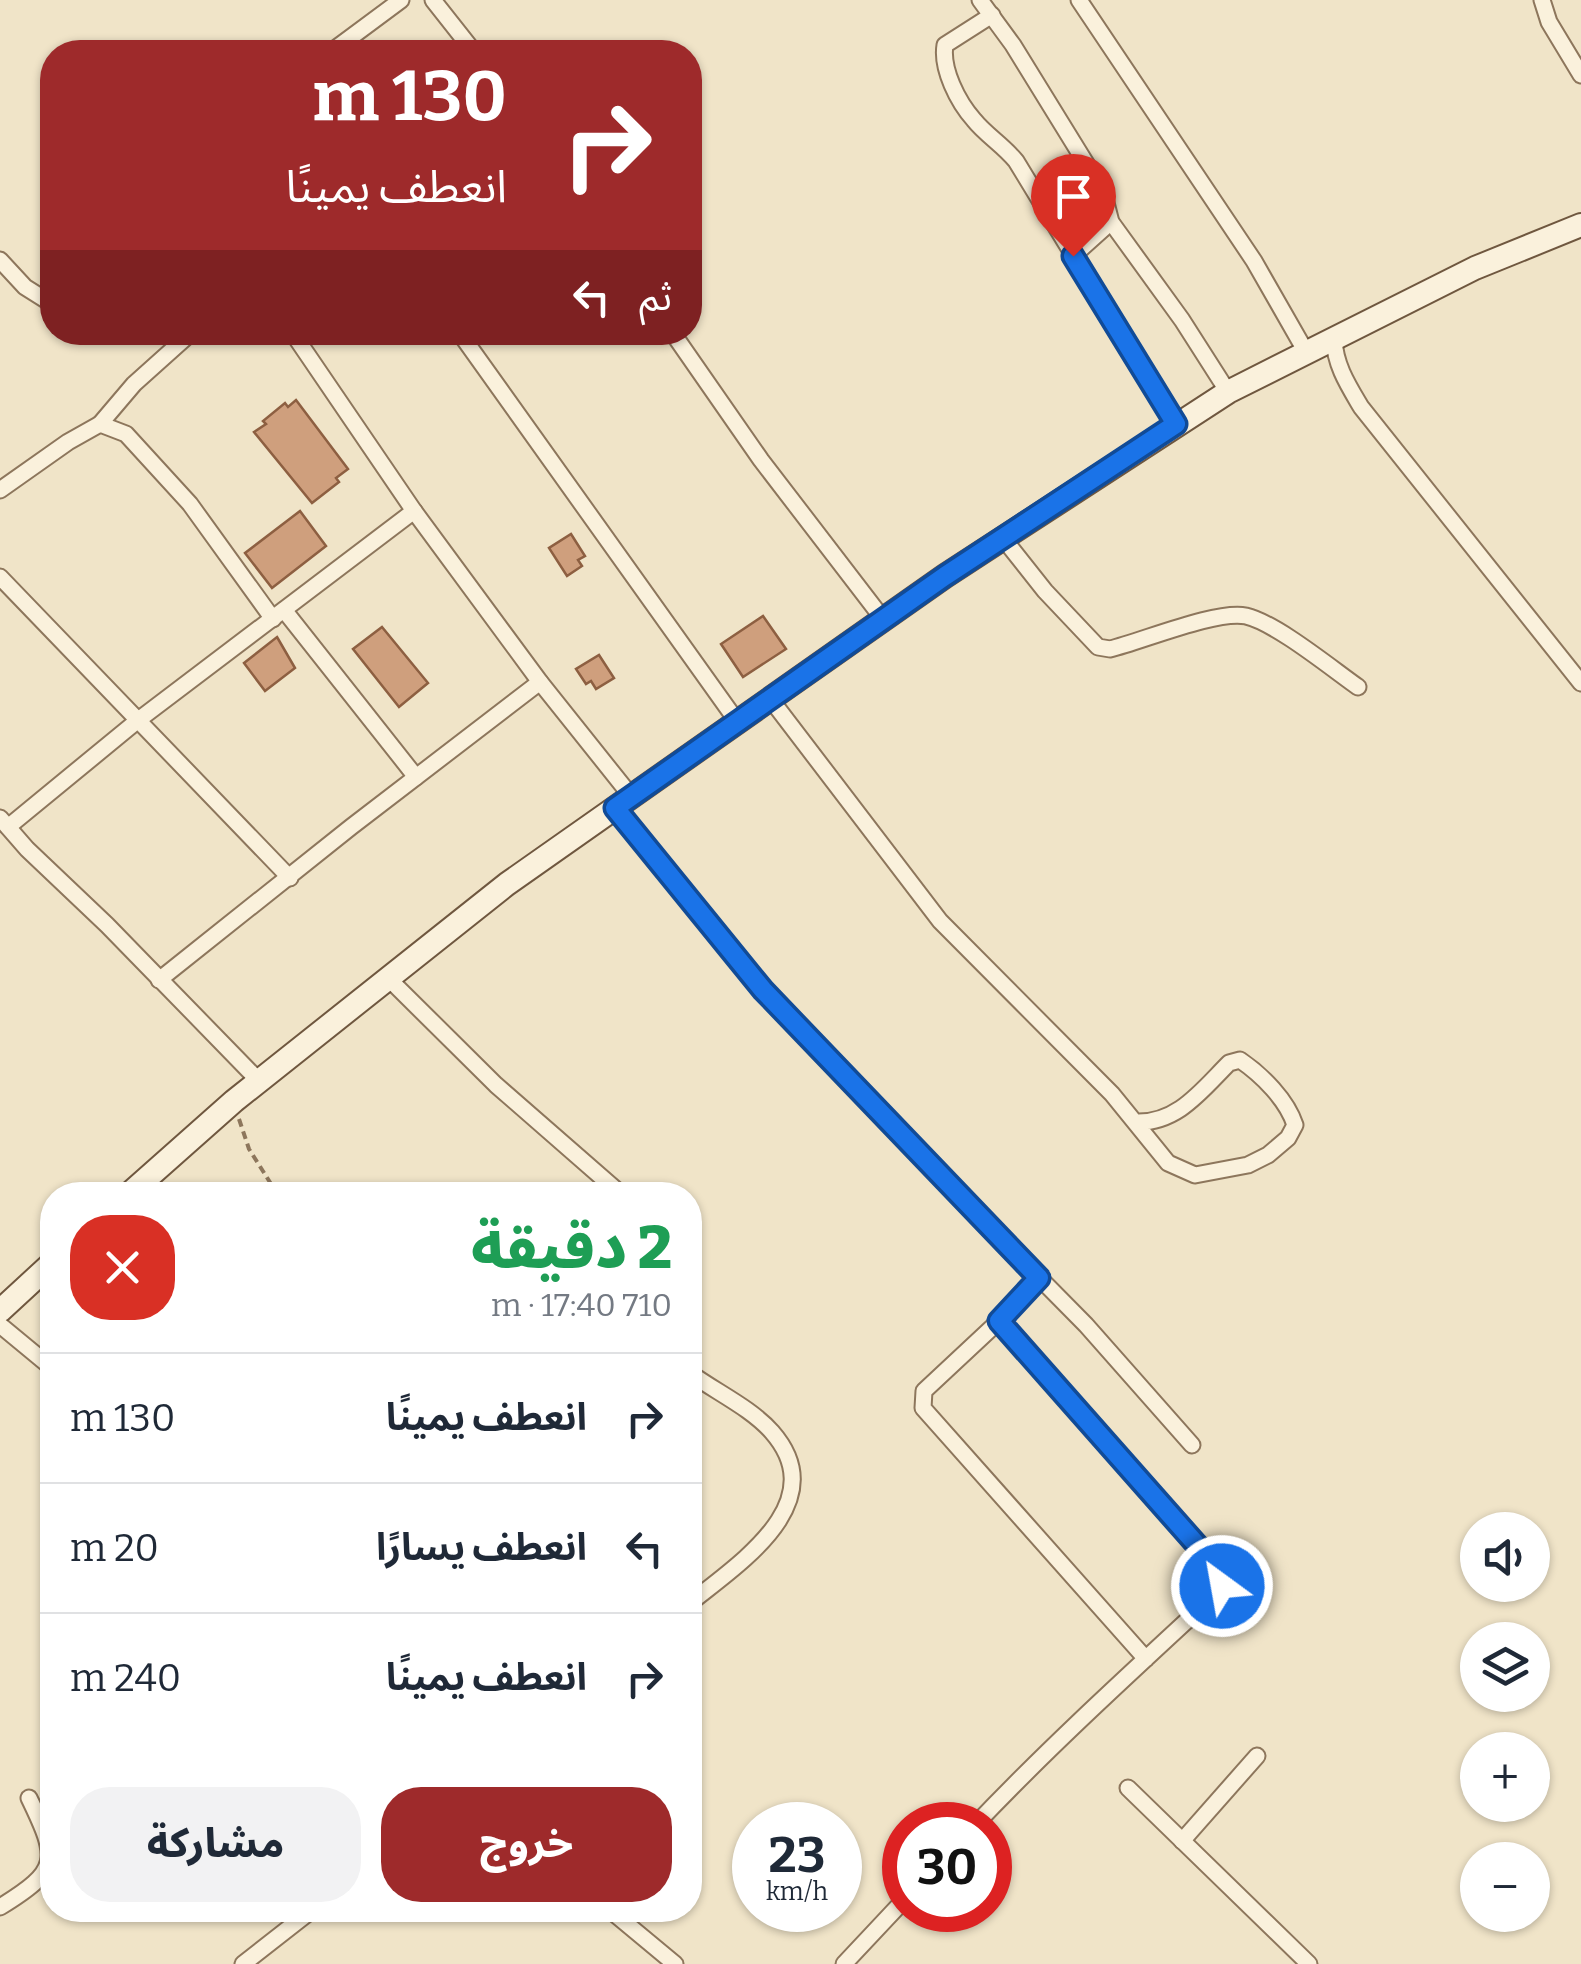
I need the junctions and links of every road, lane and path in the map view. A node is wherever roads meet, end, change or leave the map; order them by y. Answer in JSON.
{"nodes":[{"id":1,"x":401,"y":0,"type":"edge"},
{"id":2,"x":433,"y":0,"type":"edge"},
{"id":3,"x":980,"y":0,"type":"edge"},
{"id":4,"x":1079,"y":0,"type":"edge"},
{"id":5,"x":1542,"y":0,"type":"edge"},
{"id":6,"x":992,"y":15,"type":"junction"},
{"id":7,"x":347,"y":40,"type":"edge"},
{"id":8,"x":465,"y":40,"type":"edge"},
{"id":9,"x":1581,"y":75,"type":"edge"},
{"id":10,"x":1111,"y":222,"type":"junction"},
{"id":11,"x":1581,"y":224,"type":"edge"},
{"id":12,"x":1073,"y":256,"type":"junction"},
{"id":13,"x":0,"y":260,"type":"edge"},
{"id":14,"x":40,"y":296,"type":"edge"},
{"id":15,"x":1334,"y":339,"type":"junction"},
{"id":16,"x":178,"y":345,"type":"edge"},
{"id":17,"x":301,"y":345,"type":"edge"},
{"id":18,"x":468,"y":345,"type":"edge"},
{"id":19,"x":681,"y":345,"type":"edge"},
{"id":20,"x":1306,"y":352,"type":"junction"},
{"id":21,"x":1228,"y":392,"type":"junction"},
{"id":22,"x":100,"y":424,"type":"junction"},
{"id":23,"x":1176,"y":424,"type":"junction"},
{"id":24,"x":0,"y":490,"type":"edge"},
{"id":25,"x":414,"y":510,"type":"junction"},
{"id":26,"x":1004,"y":538,"type":"junction"},
{"id":27,"x":0,"y":577,"type":"edge"},
{"id":28,"x":278,"y":615,"type":"junction"},
{"id":29,"x":882,"y":619,"type":"junction"},
{"id":30,"x":540,"y":682,"type":"junction"},
{"id":31,"x":1581,"y":682,"type":"edge"},
{"id":32,"x":1358,"y":687,"type":"dead end"},
{"id":33,"x":769,"y":697,"type":"junction"},
{"id":34,"x":736,"y":720,"type":"junction"},
{"id":35,"x":137,"y":722,"type":"junction"},
{"id":36,"x":416,"y":777,"type":"junction"},
{"id":37,"x":623,"y":802,"type":"junction"},
{"id":38,"x":4,"y":823,"type":"edge"},
{"id":39,"x":290,"y":878,"type":"junction"},
{"id":40,"x":388,"y":977,"type":"junction"},
{"id":41,"x":159,"y":980,"type":"junction"},
{"id":42,"x":259,"y":1081,"type":"junction"},
{"id":43,"x":234,"y":1100,"type":"junction"},
{"id":44,"x":1135,"y":1122,"type":"junction"},
{"id":45,"x":143,"y":1182,"type":"edge"},
{"id":46,"x":270,"y":1182,"type":"edge"},
{"id":47,"x":607,"y":1182,"type":"edge"},
{"id":48,"x":40,"y":1274,"type":"edge"},
{"id":49,"x":1039,"y":1278,"type":"junction"},
{"id":50,"x":0,"y":1311,"type":"edge"},
{"id":51,"x":999,"y":1321,"type":"junction"},
{"id":52,"x":0,"y":1325,"type":"edge"},
{"id":53,"x":40,"y":1358,"type":"edge"},
{"id":54,"x":702,"y":1381,"type":"edge"},
{"id":55,"x":1192,"y":1445,"type":"dead end"},
{"id":56,"x":702,"y":1594,"type":"edge"},
{"id":57,"x":1146,"y":1659,"type":"junction"},
{"id":58,"x":1257,"y":1756,"type":"dead end"},
{"id":59,"x":1128,"y":1788,"type":"dead end"},
{"id":60,"x":29,"y":1798,"type":"dead end"},
{"id":61,"x":998,"y":1802,"type":"edge"},
{"id":62,"x":40,"y":1826,"type":"edge"},
{"id":63,"x":1182,"y":1840,"type":"junction"},
{"id":64,"x":40,"y":1879,"type":"edge"},
{"id":65,"x":0,"y":1907,"type":"edge"},
{"id":66,"x":297,"y":1922,"type":"edge"},
{"id":67,"x":624,"y":1922,"type":"edge"},
{"id":68,"x":882,"y":1924,"type":"edge"},
{"id":69,"x":243,"y":1964,"type":"edge"},
{"id":70,"x":674,"y":1964,"type":"edge"},
{"id":71,"x":844,"y":1964,"type":"edge"},
{"id":72,"x":1309,"y":1964,"type":"edge"}],
"edges":[{"from":1,"to":7,"type":"street"},
{"from":2,"to":8,"type":"street"},
{"from":3,"to":6,"type":"street"},
{"from":4,"to":20,"type":"street"},
{"from":5,"to":9,"type":"street"},
{"from":6,"to":10,"type":"street"},
{"from":6,"to":12,"type":"street"},
{"from":10,"to":12,"type":"street"},
{"from":10,"to":21,"type":"street"},
{"from":11,"to":15,"type":"main road"},
{"from":12,"to":23,"type":"street"},
{"from":13,"to":14,"type":"street"},
{"from":15,"to":20,"type":"main road"},
{"from":15,"to":31,"type":"street"},
{"from":16,"to":22,"type":"street"},
{"from":17,"to":25,"type":"street"},
{"from":18,"to":34,"type":"street"},
{"from":19,"to":29,"type":"street"},
{"from":20,"to":21,"type":"main road"},
{"from":21,"to":23,"type":"main road"},
{"from":22,"to":24,"type":"street"},
{"from":22,"to":28,"type":"street"},
{"from":23,"to":26,"type":"main road"},
{"from":25,"to":28,"type":"street"},
{"from":25,"to":30,"type":"street"},
{"from":26,"to":29,"type":"main road"},
{"from":26,"to":32,"type":"street"},
{"from":27,"to":35,"type":"street"},
{"from":28,"to":35,"type":"street"},
{"from":28,"to":36,"type":"street"},
{"from":29,"to":33,"type":"main road"},
{"from":30,"to":36,"type":"street"},
{"from":30,"to":37,"type":"street"},
{"from":33,"to":34,"type":"main road"},
{"from":33,"to":44,"type":"street"},
{"from":34,"to":37,"type":"main road"},
{"from":35,"to":38,"type":"street"},
{"from":35,"to":39,"type":"street"},
{"from":36,"to":39,"type":"street"},
{"from":37,"to":40,"type":"main road"},
{"from":37,"to":49,"type":"street"},
{"from":38,"to":41,"type":"street"},
{"from":39,"to":41,"type":"street"},
{"from":40,"to":42,"type":"main road"},
{"from":40,"to":47,"type":"street"},
{"from":41,"to":42,"type":"street"},
{"from":42,"to":43,"type":"main road"},
{"from":43,"to":45,"type":"main road"},
{"from":43,"to":46,"type":"path"},
{"from":44,"to":44,"type":"street"},
{"from":48,"to":50,"type":"main road"},
{"from":49,"to":51,"type":"street"},
{"from":49,"to":55,"type":"street"},
{"from":51,"to":57,"type":"street"},
{"from":51,"to":57,"type":"street"},
{"from":52,"to":53,"type":"street"},
{"from":54,"to":56,"type":"street"},
{"from":57,"to":61,"type":"street"},
{"from":58,"to":63,"type":"street"},
{"from":59,"to":63,"type":"street"},
{"from":60,"to":62,"type":"street"},
{"from":63,"to":72,"type":"street"},
{"from":64,"to":65,"type":"street"},
{"from":66,"to":69,"type":"street"},
{"from":67,"to":70,"type":"street"},
{"from":68,"to":71,"type":"street"}]}
